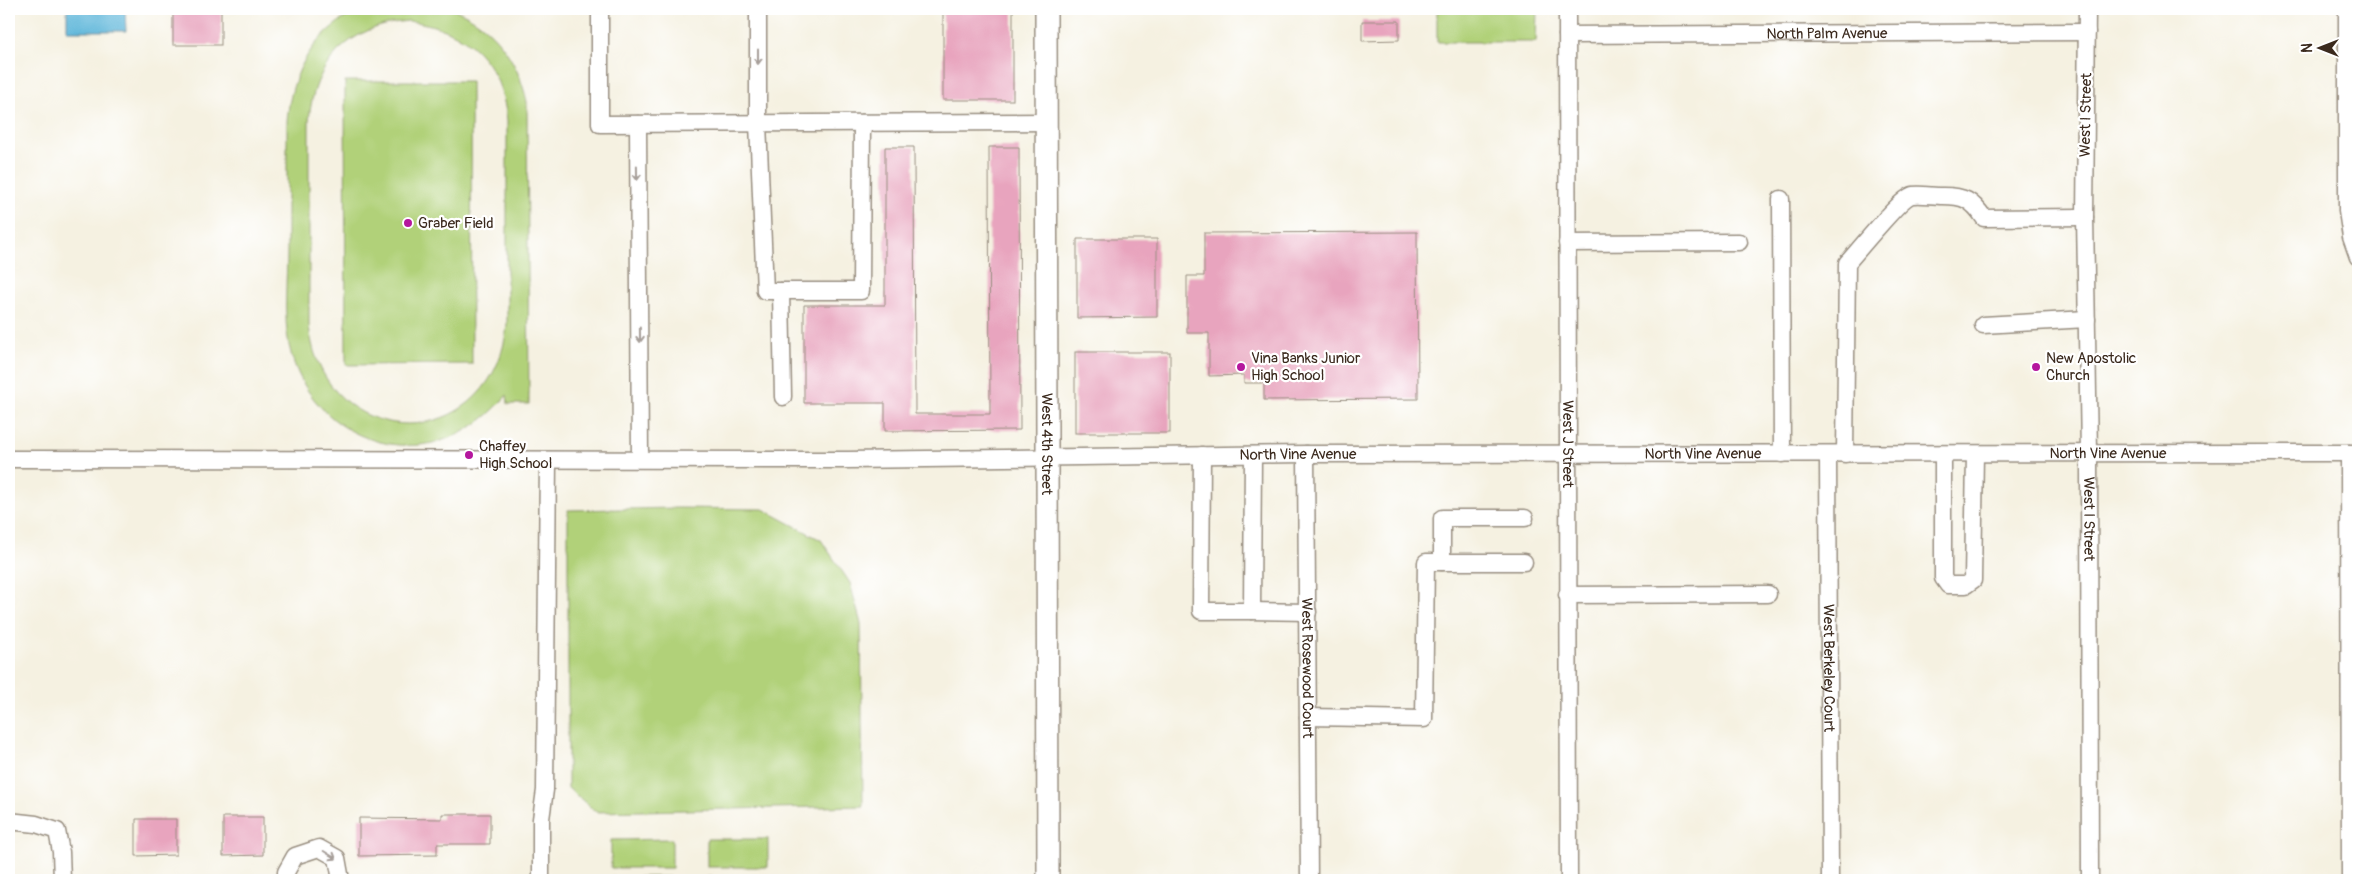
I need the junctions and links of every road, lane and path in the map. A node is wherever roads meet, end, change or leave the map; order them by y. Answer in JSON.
{"nodes":[{"id":1,"x":600,"y":9,"type":"edge"},
{"id":2,"x":758,"y":9,"type":"edge"},
{"id":3,"x":1046,"y":9,"type":"edge"},
{"id":4,"x":1567,"y":9,"type":"edge"},
{"id":5,"x":2086,"y":9,"type":"edge"},
{"id":6,"x":2347,"y":9,"type":"edge"},
{"id":7,"x":2086,"y":32,"type":"junction"},
{"id":8,"x":1567,"y":35,"type":"junction"},
{"id":9,"x":1046,"y":122,"type":"junction"},
{"id":10,"x":758,"y":123,"type":"junction"},
{"id":11,"x":862,"y":123,"type":"junction"},
{"id":12,"x":638,"y":124,"type":"junction"},
{"id":13,"x":1781,"y":198,"type":"dead end"},
{"id":14,"x":2085,"y":217,"type":"junction"},
{"id":15,"x":1739,"y":242,"type":"dead end"},
{"id":16,"x":1567,"y":243,"type":"junction"},
{"id":17,"x":2358,"y":257,"type":"edge"},
{"id":18,"x":781,"y":291,"type":"junction"},
{"id":19,"x":2086,"y":319,"type":"junction"},
{"id":20,"x":1983,"y":326,"type":"dead end"},
{"id":21,"x":783,"y":397,"type":"dead end"},
{"id":22,"x":2088,"y":453,"type":"junction"},
{"id":23,"x":2354,"y":453,"type":"edge"},
{"id":24,"x":1306,"y":454,"type":"junction"},
{"id":25,"x":1782,"y":454,"type":"junction"},
{"id":26,"x":1828,"y":454,"type":"junction"},
{"id":27,"x":1845,"y":454,"type":"junction"},
{"id":28,"x":1944,"y":454,"type":"junction"},
{"id":29,"x":1975,"y":454,"type":"junction"},
{"id":30,"x":1202,"y":455,"type":"junction"},
{"id":31,"x":1253,"y":455,"type":"junction"},
{"id":32,"x":1047,"y":456,"type":"junction"},
{"id":33,"x":1566,"y":456,"type":"junction"},
{"id":34,"x":9,"y":459,"type":"edge"},
{"id":35,"x":640,"y":459,"type":"junction"},
{"id":36,"x":548,"y":460,"type":"junction"},
{"id":37,"x":1525,"y":518,"type":"dead end"},
{"id":38,"x":1442,"y":562,"type":"junction"},
{"id":39,"x":1524,"y":562,"type":"dead end"},
{"id":40,"x":1768,"y":594,"type":"dead end"},
{"id":41,"x":1567,"y":595,"type":"junction"},
{"id":42,"x":1252,"y":612,"type":"junction"},
{"id":43,"x":1308,"y":612,"type":"junction"},
{"id":44,"x":1308,"y":718,"type":"junction"},
{"id":45,"x":9,"y":821,"type":"edge"},
{"id":46,"x":62,"y":880,"type":"edge"},
{"id":47,"x":286,"y":880,"type":"edge"},
{"id":48,"x":341,"y":880,"type":"edge"},
{"id":49,"x":541,"y":880,"type":"edge"},
{"id":50,"x":1048,"y":880,"type":"edge"},
{"id":51,"x":1309,"y":880,"type":"edge"},
{"id":52,"x":1569,"y":880,"type":"edge"},
{"id":53,"x":1830,"y":880,"type":"edge"},
{"id":54,"x":2090,"y":880,"type":"edge"},
{"id":55,"x":2350,"y":880,"type":"edge"}],
"edges":[{"from":1,"to":12,"type":"street"},
{"from":2,"to":10,"type":"street","one_way":true},
{"from":3,"to":9,"type":"main road","name":"West 4th Street"},
{"from":4,"to":8,"type":"street","name":"West J Street"},
{"from":5,"to":7,"type":"street","name":"West I Street"},
{"from":6,"to":17,"type":"street"},
{"from":7,"to":8,"type":"street","name":"North Palm Avenue"},
{"from":7,"to":14,"type":"street","name":"West I Street"},
{"from":8,"to":16,"type":"street","name":"West J Street"},
{"from":9,"to":11,"type":"street"},
{"from":9,"to":32,"type":"main road","name":"West 4th Street"},
{"from":10,"to":11,"type":"street"},
{"from":10,"to":12,"type":"street"},
{"from":10,"to":18,"type":"street"},
{"from":11,"to":18,"type":"street"},
{"from":12,"to":35,"type":"street","one_way":true},
{"from":13,"to":25,"type":"street"},
{"from":14,"to":19,"type":"street","name":"West I Street"},
{"from":14,"to":27,"type":"street"},
{"from":15,"to":16,"type":"street"},
{"from":16,"to":33,"type":"street","name":"West J Street"},
{"from":18,"to":21,"type":"street"},
{"from":19,"to":20,"type":"street"},
{"from":19,"to":22,"type":"street","name":"West I Street"},
{"from":22,"to":23,"type":"street","name":"North Vine Avenue"},
{"from":22,"to":29,"type":"street","name":"North Vine Avenue"},
{"from":22,"to":54,"type":"street","name":"West I Street"},
{"from":23,"to":55,"type":"street"},
{"from":24,"to":31,"type":"street","name":"North Vine Avenue"},
{"from":24,"to":33,"type":"street","name":"North Vine Avenue"},
{"from":24,"to":43,"type":"street","name":"West Rosewood Court"},
{"from":25,"to":26,"type":"street","name":"North Vine Avenue"},
{"from":25,"to":33,"type":"street","name":"North Vine Avenue"},
{"from":26,"to":27,"type":"street","name":"North Vine Avenue"},
{"from":26,"to":53,"type":"street","name":"West Berkeley Court"},
{"from":27,"to":28,"type":"street","name":"North Vine Avenue"},
{"from":28,"to":29,"type":"street","name":"North Vine Avenue"},
{"from":28,"to":29,"type":"street"},
{"from":30,"to":31,"type":"street","name":"North Vine Avenue"},
{"from":30,"to":32,"type":"street","name":"North Vine Avenue"},
{"from":30,"to":42,"type":"street"},
{"from":31,"to":42,"type":"street"},
{"from":32,"to":35,"type":"street","name":"North Vine Avenue"},
{"from":32,"to":50,"type":"main road","name":"West 4th Street"},
{"from":33,"to":41,"type":"street","name":"West J Street"},
{"from":34,"to":36,"type":"street","name":"North Vine Avenue"},
{"from":35,"to":36,"type":"street","name":"North Vine Avenue"},
{"from":36,"to":49,"type":"street"},
{"from":37,"to":38,"type":"street"},
{"from":38,"to":39,"type":"street"},
{"from":38,"to":44,"type":"street"},
{"from":40,"to":41,"type":"street"},
{"from":41,"to":52,"type":"street","name":"West J Street"},
{"from":42,"to":43,"type":"street"},
{"from":43,"to":44,"type":"street","name":"West Rosewood Court"},
{"from":44,"to":51,"type":"street","name":"West Rosewood Court"},
{"from":45,"to":46,"type":"street"},
{"from":47,"to":48,"type":"street","one_way":true}]}
